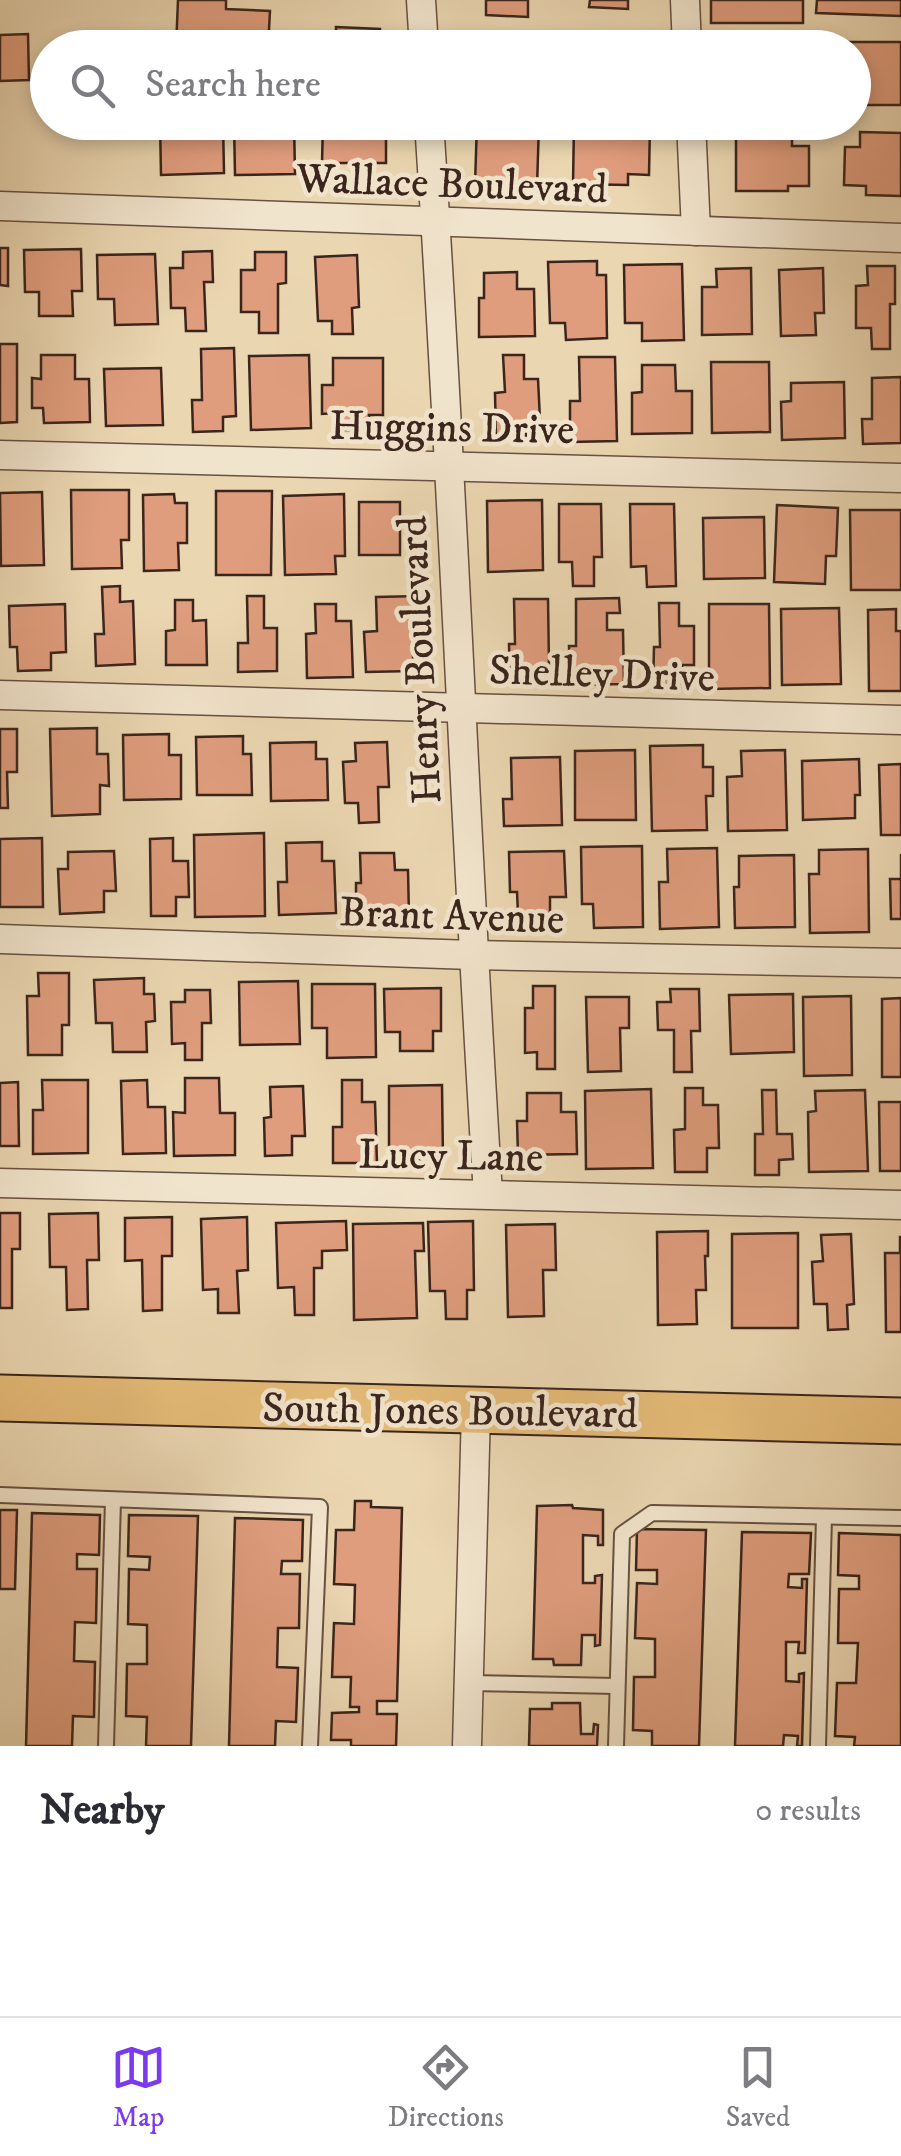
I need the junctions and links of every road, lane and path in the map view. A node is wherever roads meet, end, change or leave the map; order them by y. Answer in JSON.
{"nodes":[{"id":1,"x":421,"y":0,"type":"edge"},
{"id":2,"x":685,"y":0,"type":"edge"},
{"id":3,"x":423,"y":30,"type":"edge"},
{"id":4,"x":686,"y":30,"type":"edge"},
{"id":5,"x":430,"y":140,"type":"edge"},
{"id":6,"x":692,"y":140,"type":"edge"},
{"id":7,"x":0,"y":206,"type":"edge"},
{"id":8,"x":436,"y":221,"type":"junction"},
{"id":9,"x":696,"y":231,"type":"junction"},
{"id":10,"x":901,"y":238,"type":"edge"},
{"id":11,"x":0,"y":455,"type":"edge"},
{"id":12,"x":449,"y":465,"type":"junction"},
{"id":13,"x":901,"y":478,"type":"edge"},
{"id":14,"x":0,"y":695,"type":"edge"},
{"id":15,"x":461,"y":708,"type":"junction"},
{"id":16,"x":901,"y":720,"type":"edge"},
{"id":17,"x":0,"y":939,"type":"edge"},
{"id":18,"x":472,"y":955,"type":"junction"},
{"id":19,"x":901,"y":963,"type":"edge"},
{"id":20,"x":0,"y":1183,"type":"edge"},
{"id":21,"x":488,"y":1194,"type":"junction"},
{"id":22,"x":901,"y":1205,"type":"edge"},
{"id":23,"x":0,"y":1398,"type":"edge"},
{"id":24,"x":476,"y":1410,"type":"junction"},
{"id":25,"x":901,"y":1421,"type":"edge"},
{"id":26,"x":0,"y":1495,"type":"edge"},
{"id":27,"x":113,"y":1500,"type":"junction"},
{"id":28,"x":824,"y":1516,"type":"junction"},
{"id":29,"x":901,"y":1518,"type":"edge"},
{"id":30,"x":469,"y":1684,"type":"junction"},
{"id":31,"x":616,"y":1686,"type":"junction"},
{"id":32,"x":106,"y":1746,"type":"edge"},
{"id":33,"x":310,"y":1746,"type":"edge"},
{"id":34,"x":467,"y":1746,"type":"edge"},
{"id":35,"x":616,"y":1746,"type":"edge"},
{"id":36,"x":818,"y":1746,"type":"edge"}],
"edges":[{"from":1,"to":3,"type":"street"},
{"from":2,"to":4,"type":"street"},
{"from":5,"to":8,"type":"street","name":"Henry Boulevard"},
{"from":6,"to":9,"type":"street"},
{"from":7,"to":8,"type":"street","name":"Wallace Boulevard"},
{"from":8,"to":9,"type":"street","name":"Wallace Boulevard"},
{"from":8,"to":12,"type":"street","name":"Henry Boulevard"},
{"from":9,"to":10,"type":"street","name":"Wallace Boulevard"},
{"from":11,"to":12,"type":"street","name":"Huggins Drive"},
{"from":12,"to":13,"type":"street","name":"Huggins Drive"},
{"from":12,"to":15,"type":"street","name":"Henry Boulevard"},
{"from":14,"to":15,"type":"street","name":"Shelley Drive"},
{"from":15,"to":16,"type":"street","name":"Shelley Drive"},
{"from":15,"to":18,"type":"street","name":"Henry Boulevard"},
{"from":17,"to":18,"type":"street","name":"Brant Avenue"},
{"from":18,"to":19,"type":"street","name":"Brant Avenue"},
{"from":18,"to":21,"type":"street","name":"Henry Boulevard"},
{"from":20,"to":21,"type":"street","name":"Lucy Lane"},
{"from":21,"to":22,"type":"street","name":"Lucy Lane"},
{"from":23,"to":24,"type":"main road","name":"South Jones Boulevard"},
{"from":24,"to":25,"type":"main road","name":"South Jones Boulevard"},
{"from":24,"to":30,"type":"street"},
{"from":26,"to":27,"type":"lane"},
{"from":27,"to":32,"type":"lane"},
{"from":27,"to":33,"type":"lane"},
{"from":28,"to":29,"type":"lane"},
{"from":28,"to":31,"type":"lane"},
{"from":28,"to":36,"type":"lane"},
{"from":30,"to":31,"type":"lane"},
{"from":30,"to":34,"type":"street"},
{"from":31,"to":35,"type":"lane"}]}
